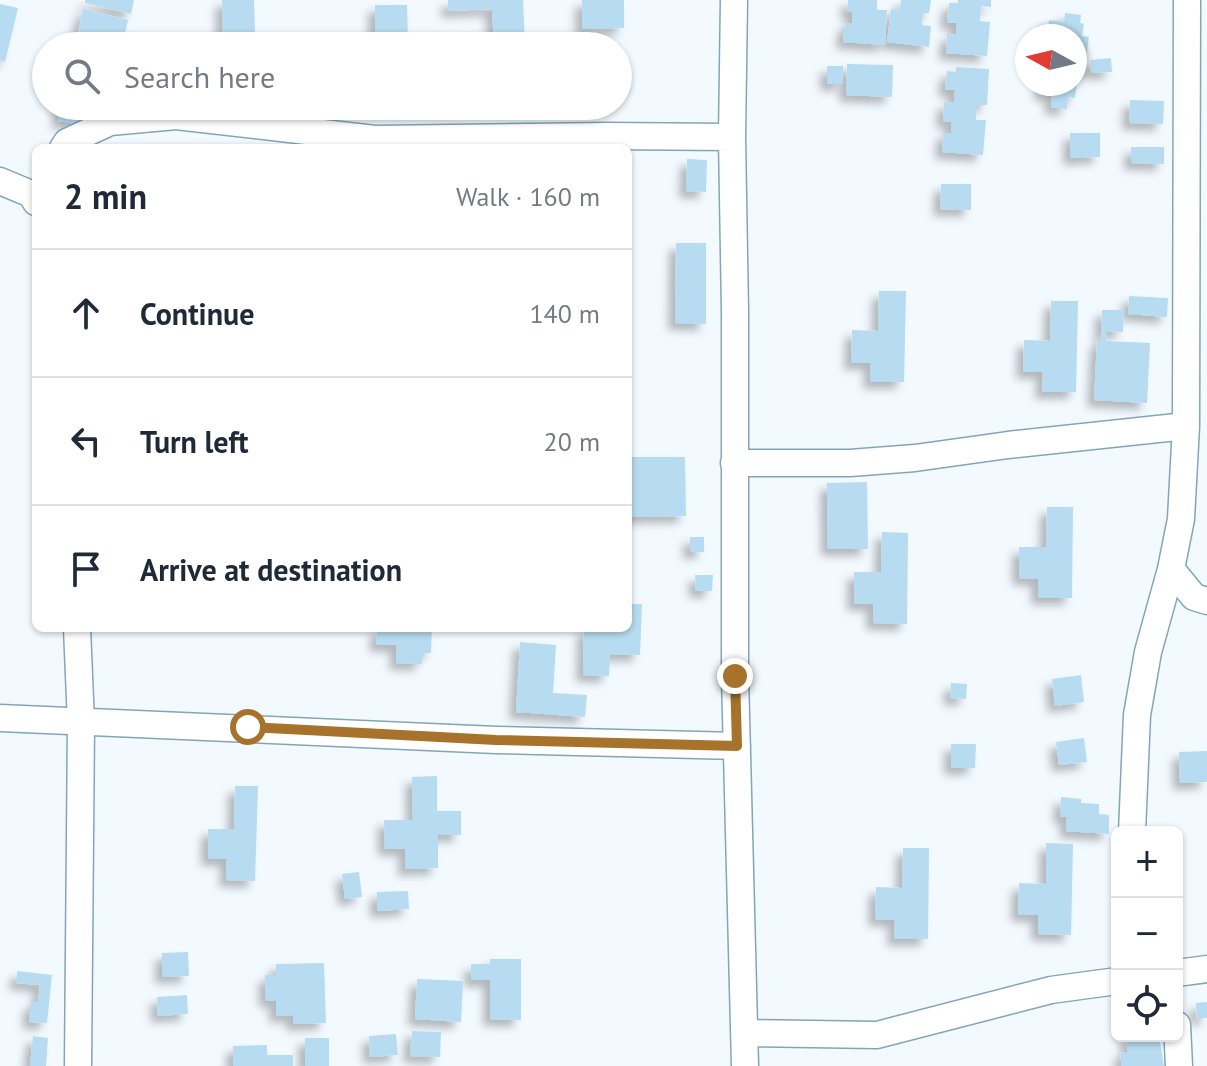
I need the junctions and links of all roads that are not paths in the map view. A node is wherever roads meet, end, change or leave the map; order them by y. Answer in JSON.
{"nodes":[{"id":1,"x":734,"y":0,"type":"edge"},
{"id":2,"x":1187,"y":0,"type":"edge"},
{"id":3,"x":132,"y":120,"type":"edge"},
{"id":4,"x":211,"y":120,"type":"edge"},
{"id":5,"x":732,"y":137,"type":"junction"},
{"id":6,"x":66,"y":144,"type":"edge"},
{"id":7,"x":0,"y":181,"type":"edge"},
{"id":8,"x":32,"y":193,"type":"edge"},
{"id":9,"x":1186,"y":426,"type":"junction"},
{"id":10,"x":734,"y":463,"type":"junction"},
{"id":11,"x":1171,"y":569,"type":"junction"},
{"id":12,"x":1207,"y":601,"type":"edge"},
{"id":13,"x":77,"y":632,"type":"edge"},
{"id":14,"x":0,"y":718,"type":"edge"},
{"id":15,"x":81,"y":723,"type":"junction"},
{"id":16,"x":737,"y":746,"type":"junction"},
{"id":17,"x":1132,"y":826,"type":"edge"},
{"id":18,"x":1207,"y":969,"type":"edge"},
{"id":19,"x":1183,"y":972,"type":"edge"},
{"id":20,"x":1111,"y":982,"type":"edge"},
{"id":21,"x":745,"y":1033,"type":"junction"},
{"id":22,"x":1178,"y":1042,"type":"edge"},
{"id":23,"x":78,"y":1066,"type":"edge"},
{"id":24,"x":745,"y":1066,"type":"edge"},
{"id":25,"x":1179,"y":1066,"type":"edge"}],
"edges":[{"from":1,"to":5,"type":"street"},
{"from":2,"to":9,"type":"street"},
{"from":3,"to":6,"type":"street"},
{"from":4,"to":5,"type":"street"},
{"from":5,"to":10,"type":"street"},
{"from":7,"to":8,"type":"street"},
{"from":9,"to":10,"type":"street"},
{"from":9,"to":11,"type":"street"},
{"from":10,"to":16,"type":"street"},
{"from":11,"to":12,"type":"street"},
{"from":11,"to":17,"type":"street"},
{"from":13,"to":15,"type":"street"},
{"from":14,"to":15,"type":"street"},
{"from":15,"to":16,"type":"street"},
{"from":15,"to":23,"type":"street"},
{"from":16,"to":21,"type":"street"},
{"from":18,"to":19,"type":"street"},
{"from":20,"to":21,"type":"street"},
{"from":21,"to":24,"type":"street"},
{"from":22,"to":25,"type":"street"}]}
